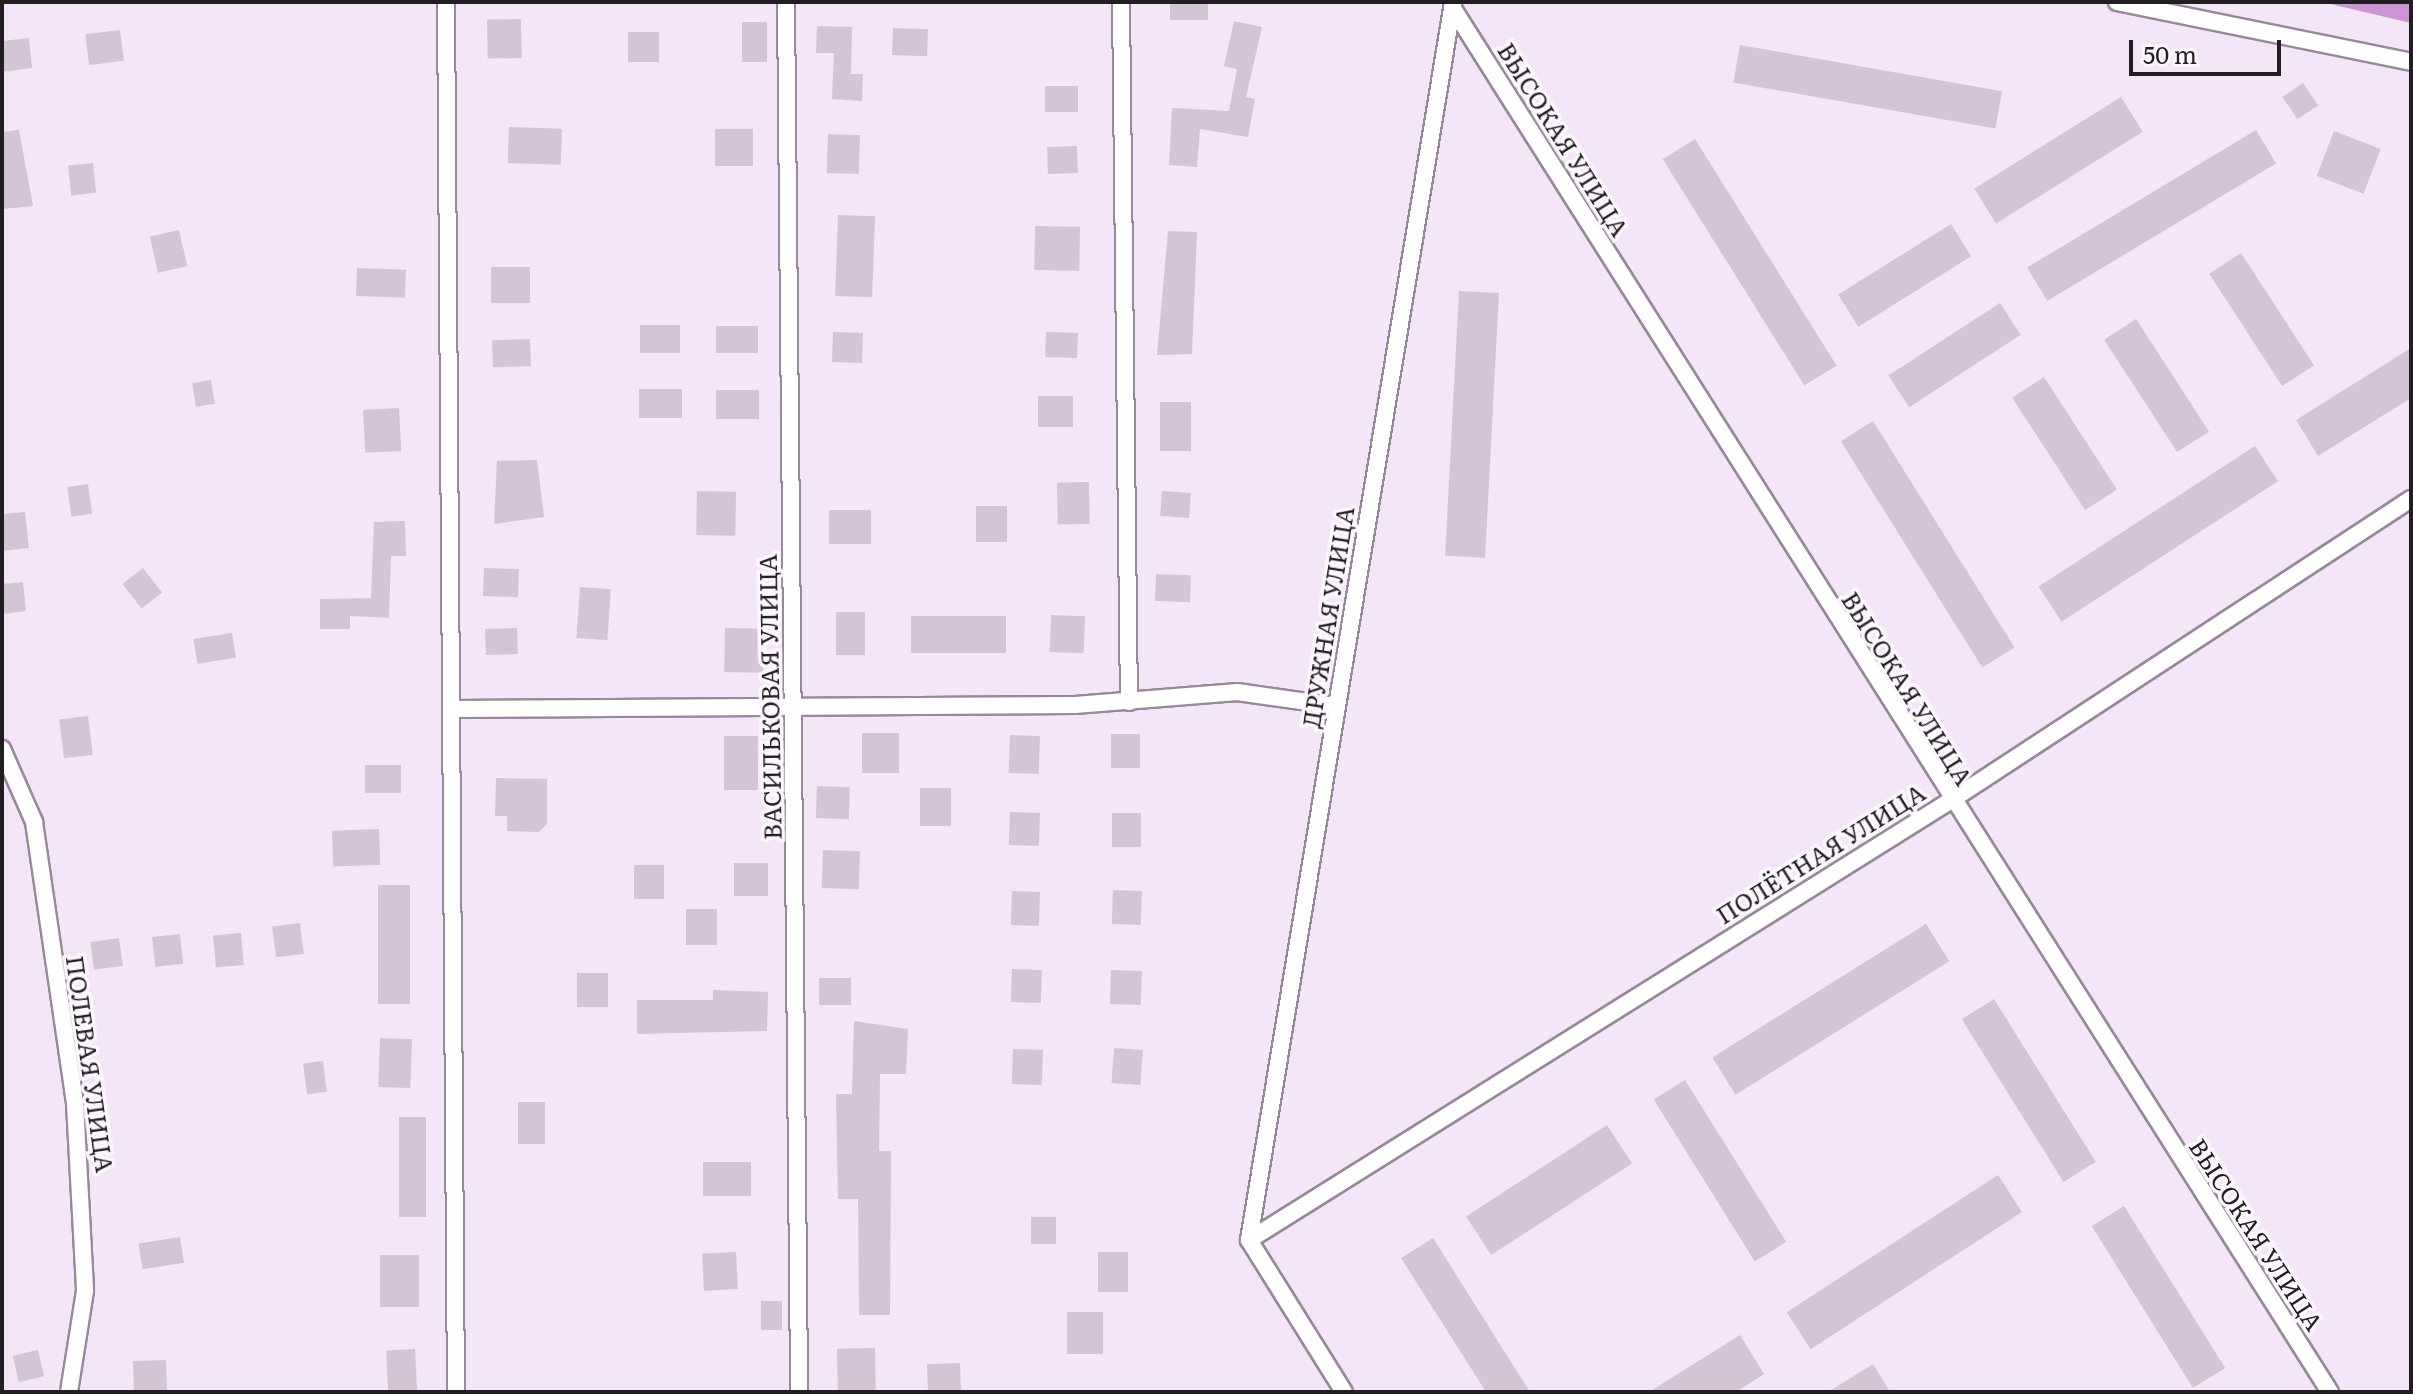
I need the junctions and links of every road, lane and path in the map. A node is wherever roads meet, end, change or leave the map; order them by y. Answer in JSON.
{"nodes":[{"id":1,"x":446,"y":2,"type":"edge"},
{"id":2,"x":786,"y":2,"type":"edge"},
{"id":3,"x":1121,"y":2,"type":"edge"},
{"id":4,"x":2117,"y":2,"type":"edge"},
{"id":5,"x":1453,"y":4,"type":"edge"},
{"id":6,"x":2411,"y":62,"type":"edge"},
{"id":7,"x":2411,"y":499,"type":"edge"},
{"id":8,"x":1129,"y":702,"type":"junction"},
{"id":9,"x":793,"y":705,"type":"junction"},
{"id":10,"x":1337,"y":706,"type":"junction"},
{"id":11,"x":454,"y":709,"type":"junction"},
{"id":12,"x":2,"y":749,"type":"edge"},
{"id":13,"x":1950,"y":801,"type":"junction"},
{"id":14,"x":1249,"y":1240,"type":"junction"},
{"id":15,"x":69,"y":1392,"type":"edge"},
{"id":16,"x":456,"y":1392,"type":"edge"},
{"id":17,"x":799,"y":1392,"type":"edge"},
{"id":18,"x":1344,"y":1392,"type":"edge"},
{"id":19,"x":2330,"y":1392,"type":"edge"}],
"edges":[{"from":1,"to":11,"type":"street"},
{"from":2,"to":9,"type":"street","name":"ВАСИЛЬКОВАЯ УЛИЦА"},
{"from":3,"to":8,"type":"street"},
{"from":4,"to":6,"type":"street"},
{"from":5,"to":10,"type":"street","name":"ДРУЖНАЯ УЛИЦА"},
{"from":5,"to":13,"type":"street","name":"ВЫСОКАЯ УЛИЦА"},
{"from":7,"to":13,"type":"street","name":"ПОЛЁТНАЯ УЛИЦА"},
{"from":8,"to":9,"type":"street"},
{"from":8,"to":10,"type":"street"},
{"from":9,"to":11,"type":"street"},
{"from":9,"to":17,"type":"street","name":"ВАСИЛЬКОВАЯ УЛИЦА"},
{"from":10,"to":14,"type":"street","name":"ДРУЖНАЯ УЛИЦА"},
{"from":11,"to":16,"type":"street"},
{"from":12,"to":15,"type":"street","name":"ПОЛЕВАЯ УЛИЦА"},
{"from":13,"to":14,"type":"street","name":"ПОЛЁТНАЯ УЛИЦА"},
{"from":13,"to":19,"type":"street","name":"ВЫСОКАЯ УЛИЦА"},
{"from":14,"to":18,"type":"street"}]}
